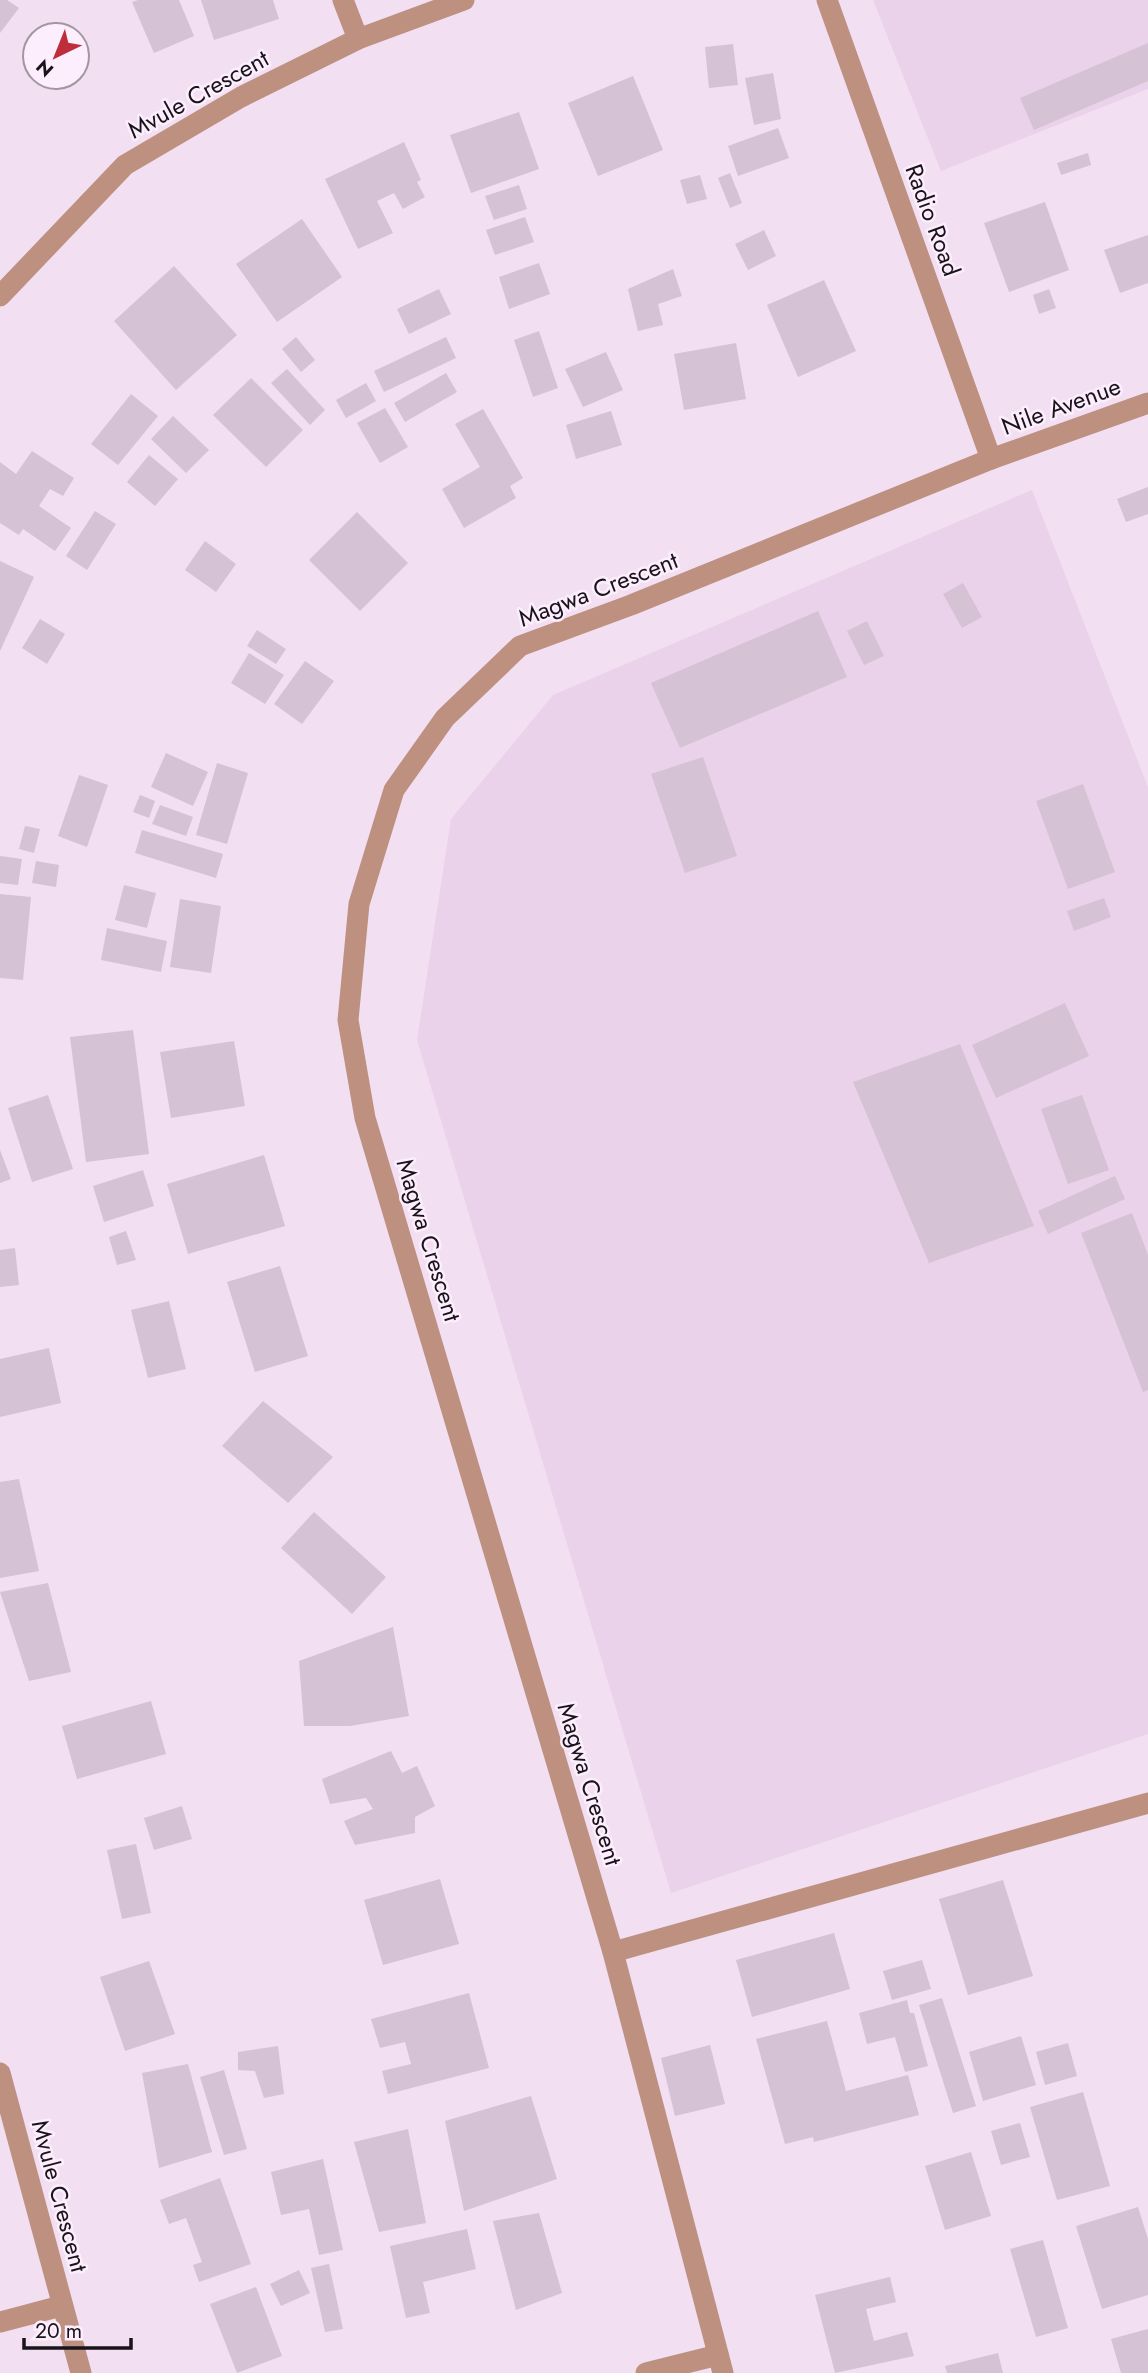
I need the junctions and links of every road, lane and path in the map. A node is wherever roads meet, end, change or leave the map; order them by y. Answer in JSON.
{"nodes":[{"id":1,"x":344,"y":0,"type":"edge"},
{"id":2,"x":464,"y":0,"type":"edge"},
{"id":3,"x":827,"y":0,"type":"edge"},
{"id":4,"x":358,"y":39,"type":"junction"},
{"id":5,"x":0,"y":296,"type":"edge"},
{"id":6,"x":1148,"y":403,"type":"edge"},
{"id":7,"x":991,"y":459,"type":"junction"},
{"id":8,"x":1148,"y":1803,"type":"edge"},
{"id":9,"x":613,"y":1952,"type":"junction"},
{"id":10,"x":0,"y":2073,"type":"edge"},
{"id":11,"x":61,"y":2306,"type":"junction"},
{"id":12,"x":0,"y":2322,"type":"edge"},
{"id":13,"x":720,"y":2364,"type":"edge"},
{"id":14,"x":81,"y":2373,"type":"edge"},
{"id":15,"x":646,"y":2373,"type":"edge"}],
"edges":[{"from":1,"to":4,"type":"street"},
{"from":2,"to":4,"type":"street","name":"Mvule Crescent"},
{"from":3,"to":7,"type":"street","name":"Radio Road"},
{"from":4,"to":5,"type":"street","name":"Mvule Crescent"},
{"from":6,"to":7,"type":"street","name":"Nile Avenue"},
{"from":7,"to":9,"type":"street","name":"Magwa Crescent"},
{"from":8,"to":9,"type":"street"},
{"from":9,"to":13,"type":"street","name":"Magwa Crescent"},
{"from":10,"to":11,"type":"street","name":"Mvule Crescent"},
{"from":11,"to":12,"type":"street"},
{"from":11,"to":14,"type":"street","name":"Mvule Crescent"},
{"from":13,"to":15,"type":"street"}]}
